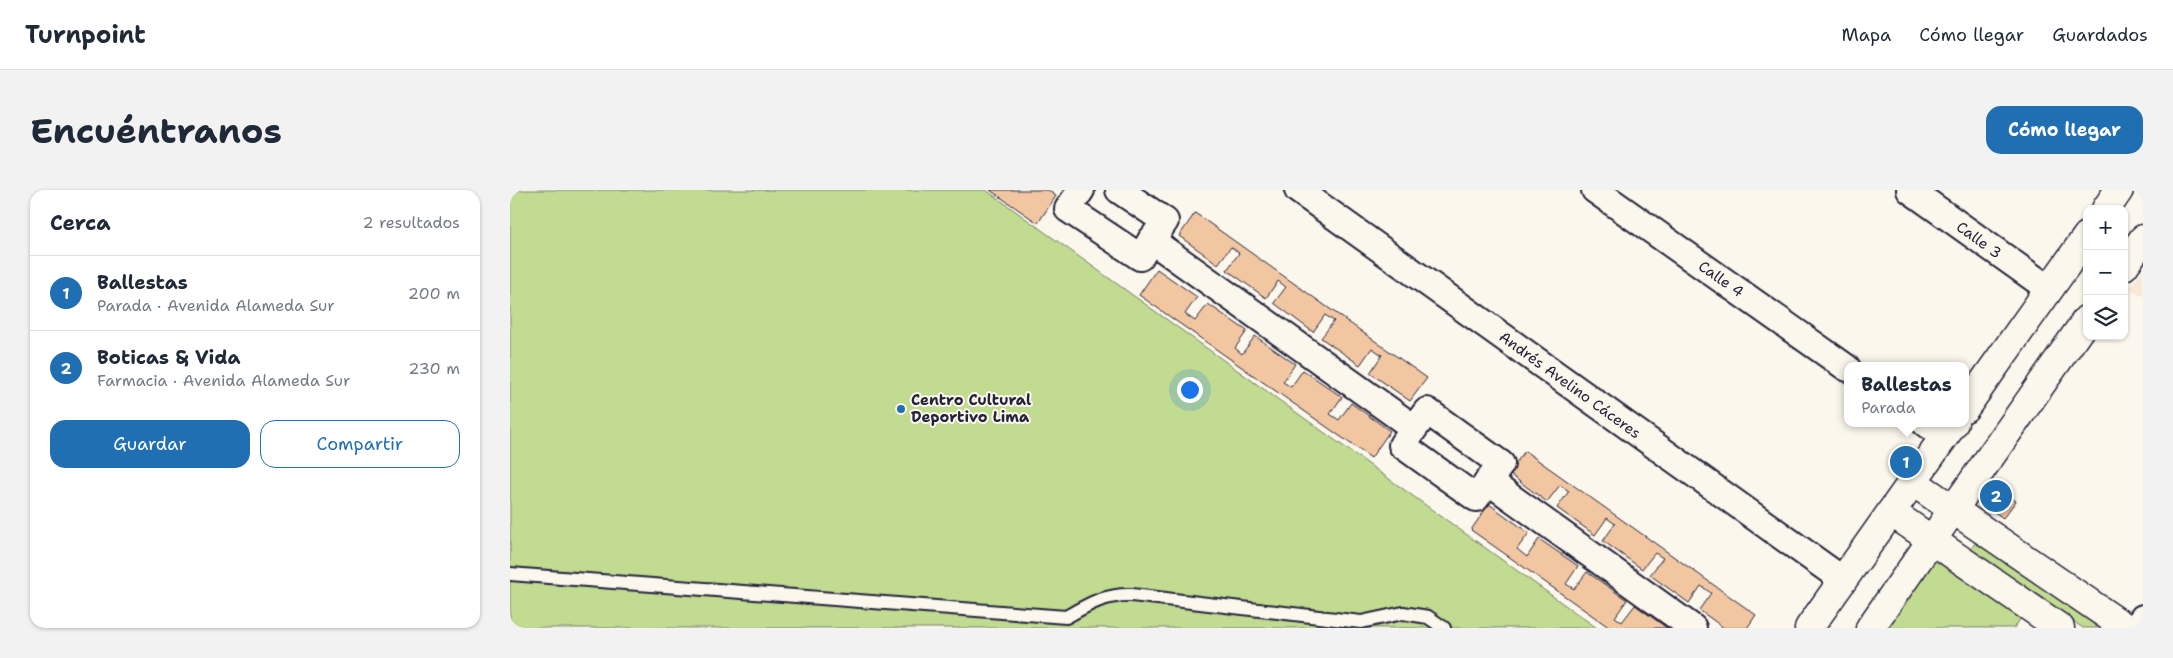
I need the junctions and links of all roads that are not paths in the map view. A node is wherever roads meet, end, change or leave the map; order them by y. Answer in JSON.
{"nodes":[{"id":1,"x":1081,"y":190,"type":"edge"},
{"id":2,"x":1119,"y":190,"type":"edge"},
{"id":3,"x":1298,"y":190,"type":"edge"},
{"id":4,"x":1595,"y":190,"type":"edge"},
{"id":5,"x":2119,"y":190,"type":"edge"},
{"id":6,"x":1913,"y":191,"type":"edge"},
{"id":7,"x":2109,"y":205,"type":"edge"},
{"id":8,"x":2143,"y":239,"type":"edge"},
{"id":9,"x":1151,"y":240,"type":"junction"},
{"id":10,"x":2083,"y":242,"type":"edge"},
{"id":11,"x":2128,"y":260,"type":"edge"},
{"id":12,"x":2049,"y":289,"type":"junction"},
{"id":13,"x":2083,"y":325,"type":"edge"},
{"id":14,"x":1844,"y":366,"type":"edge"},
{"id":15,"x":1969,"y":402,"type":"edge"},
{"id":16,"x":1414,"y":428,"type":"junction"},
{"id":17,"x":1941,"y":428,"type":"edge"},
{"id":18,"x":1488,"y":481,"type":"junction"},
{"id":19,"x":1912,"y":482,"type":"junction"},
{"id":20,"x":1952,"y":510,"type":"junction"},
{"id":21,"x":1891,"y":512,"type":"junction"},
{"id":22,"x":1932,"y":540,"type":"junction"},
{"id":23,"x":510,"y":574,"type":"edge"},
{"id":24,"x":1843,"y":580,"type":"junction"},
{"id":25,"x":2143,"y":618,"type":"edge"},
{"id":26,"x":1444,"y":628,"type":"edge"},
{"id":27,"x":1693,"y":628,"type":"edge"},
{"id":28,"x":1809,"y":628,"type":"edge"},
{"id":29,"x":1870,"y":628,"type":"edge"},
{"id":30,"x":2060,"y":628,"type":"edge"},
{"id":31,"x":2126,"y":628,"type":"edge"},
{"id":32,"x":2136,"y":628,"type":"edge"}],
"edges":[{"from":1,"to":9,"type":"street"},
{"from":2,"to":9,"type":"street"},
{"from":3,"to":24,"type":"street","name":"Andrés Avelino Cáceres"},
{"from":4,"to":14,"type":"street","name":"Calle 4"},
{"from":5,"to":7,"type":"main road"},
{"from":6,"to":12,"type":"street","name":"Calle 3"},
{"from":8,"to":11,"type":"main road"},
{"from":9,"to":16,"type":"street"},
{"from":10,"to":12,"type":"main road"},
{"from":12,"to":15,"type":"main road"},
{"from":13,"to":20,"type":"main road"},
{"from":16,"to":18,"type":"street"},
{"from":16,"to":18,"type":"street"},
{"from":17,"to":19,"type":"main road"},
{"from":18,"to":27,"type":"street"},
{"from":19,"to":20,"type":"main road"},
{"from":19,"to":21,"type":"main road"},
{"from":20,"to":22,"type":"main road"},
{"from":20,"to":31,"type":"main road"},
{"from":21,"to":22,"type":"main road"},
{"from":21,"to":24,"type":"main road"},
{"from":22,"to":29,"type":"main road"},
{"from":22,"to":30,"type":"main road"},
{"from":23,"to":26,"type":"lane"},
{"from":24,"to":28,"type":"main road"},
{"from":25,"to":32,"type":"street"}]}
